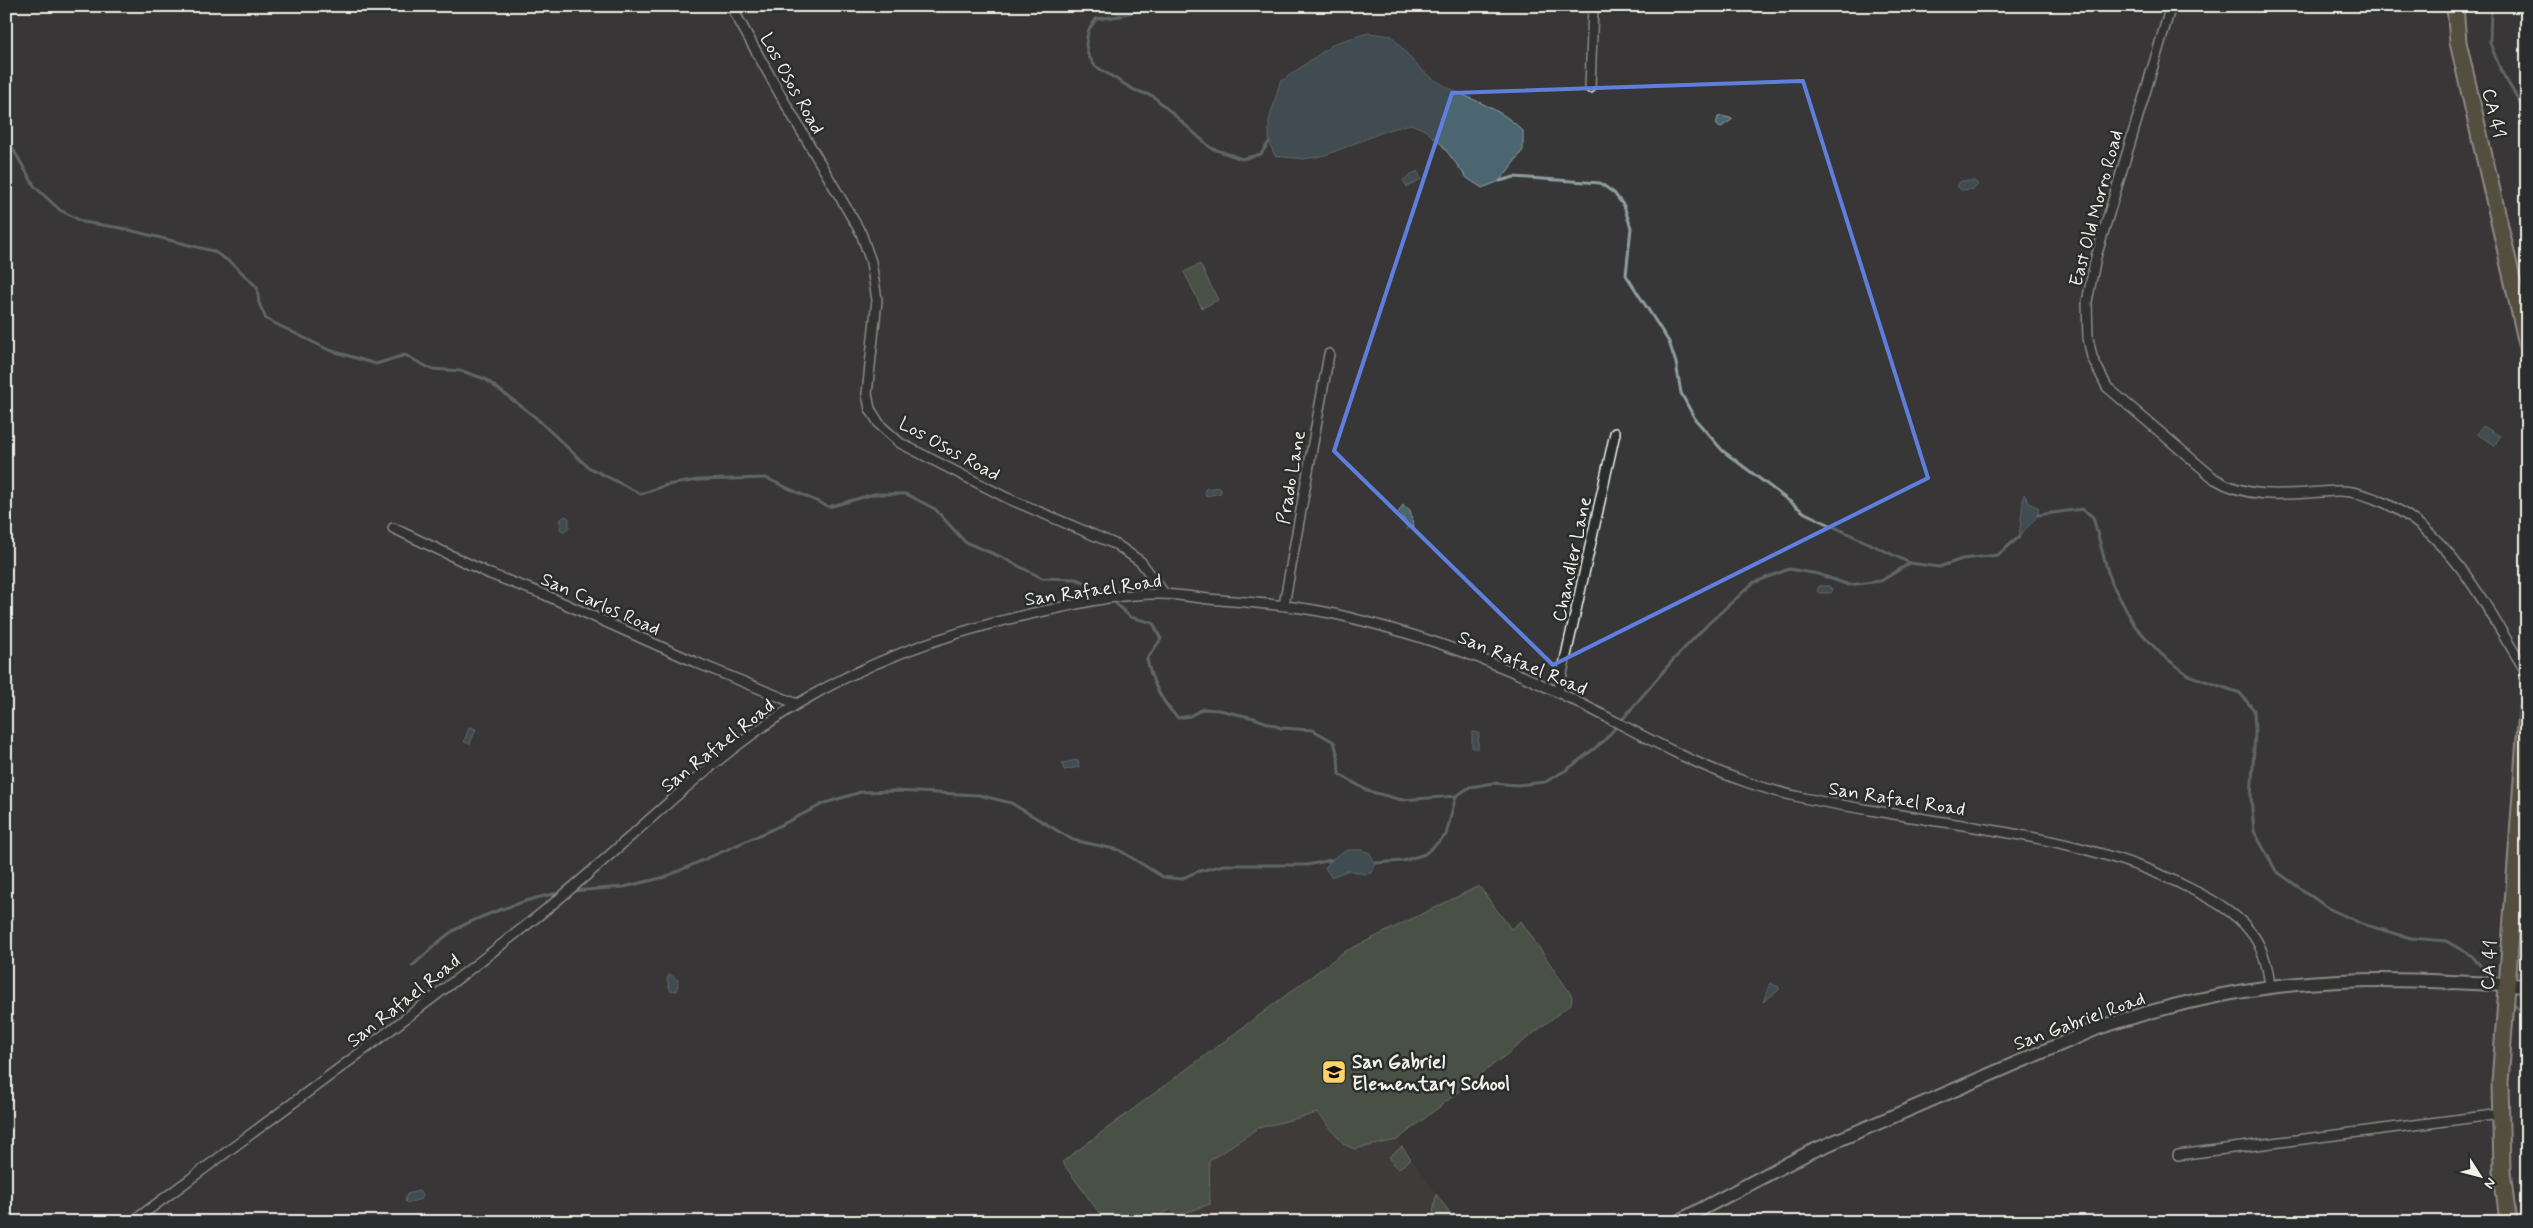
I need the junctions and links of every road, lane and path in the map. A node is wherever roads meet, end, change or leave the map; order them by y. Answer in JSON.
{"nodes":[{"id":1,"x":731,"y":6,"type":"edge"},
{"id":2,"x":1593,"y":6,"type":"edge"},
{"id":3,"x":2171,"y":6,"type":"edge"},
{"id":4,"x":2455,"y":6,"type":"edge"},
{"id":5,"x":1590,"y":88,"type":"dead end"},
{"id":6,"x":2527,"y":344,"type":"edge"},
{"id":7,"x":1329,"y":354,"type":"dead end"},
{"id":8,"x":1615,"y":433,"type":"dead end"},
{"id":9,"x":393,"y":528,"type":"dead end"},
{"id":10,"x":1164,"y":594,"type":"junction"},
{"id":11,"x":1284,"y":605,"type":"junction"},
{"id":12,"x":2527,"y":674,"type":"edge"},
{"id":13,"x":1558,"y":692,"type":"junction"},
{"id":14,"x":798,"y":704,"type":"junction"},
{"id":15,"x":2527,"y":711,"type":"edge"},
{"id":16,"x":2507,"y":985,"type":"junction"},
{"id":17,"x":2270,"y":986,"type":"junction"},
{"id":18,"x":2527,"y":986,"type":"edge"},
{"id":19,"x":2501,"y":1114,"type":"junction"},
{"id":20,"x":2178,"y":1154,"type":"dead end"},
{"id":21,"x":132,"y":1222,"type":"edge"},
{"id":22,"x":1677,"y":1222,"type":"edge"},
{"id":23,"x":2508,"y":1222,"type":"edge"}],
"edges":[{"from":1,"to":10,"type":"street","name":"Los Osos Road"},
{"from":2,"to":5,"type":"street"},
{"from":3,"to":12,"type":"street","name":"East Old Morro Road"},
{"from":4,"to":6,"type":"main road","name":"CA 41","number":"CA 41"},
{"from":7,"to":11,"type":"street","name":"Prado Lane"},
{"from":8,"to":13,"type":"street","name":"Chandler Lane"},
{"from":9,"to":14,"type":"street","name":"San Carlos Road"},
{"from":10,"to":11,"type":"street","name":"San Rafael Road"},
{"from":10,"to":14,"type":"street","name":"San Rafael Road"},
{"from":11,"to":13,"type":"street","name":"San Rafael Road"},
{"from":13,"to":17,"type":"street","name":"San Rafael Road"},
{"from":14,"to":21,"type":"street","name":"San Rafael Road"},
{"from":15,"to":16,"type":"main road","name":"CA 41","number":"CA 41"},
{"from":16,"to":17,"type":"street","name":"San Gabriel Road"},
{"from":16,"to":18,"type":"street","name":"San Gabriel Road"},
{"from":16,"to":19,"type":"main road","name":"CA 41","number":"CA 41"},
{"from":17,"to":22,"type":"street","name":"San Gabriel Road"},
{"from":19,"to":20,"type":"street"},
{"from":19,"to":23,"type":"main road","name":"CA 41","number":"CA 41"}]}
